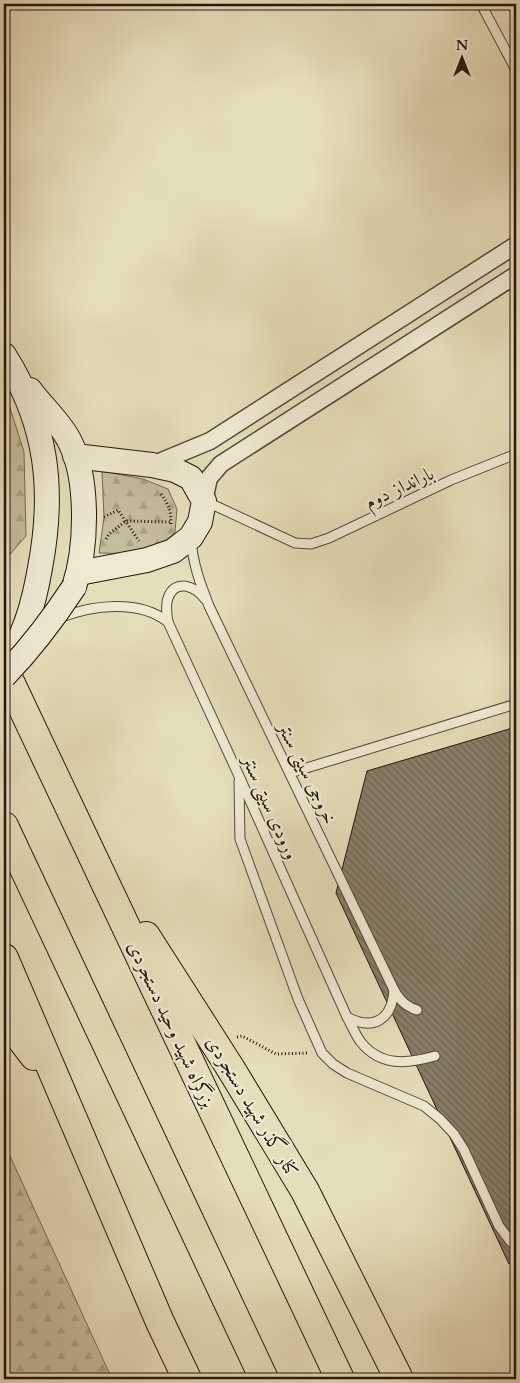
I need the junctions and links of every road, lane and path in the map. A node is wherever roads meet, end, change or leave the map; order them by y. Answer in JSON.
{"nodes":[{"id":1,"x":481,"y":4,"type":"edge"},
{"id":2,"x":516,"y":70,"type":"edge"},
{"id":3,"x":516,"y":245,"type":"edge"},
{"id":4,"x":516,"y":275,"type":"edge"},
{"id":5,"x":4,"y":355,"type":"edge"},
{"id":6,"x":516,"y":454,"type":"edge"},
{"id":7,"x":75,"y":456,"type":"junction"},
{"id":8,"x":152,"y":465,"type":"junction"},
{"id":9,"x":204,"y":501,"type":"junction"},
{"id":10,"x":101,"y":518,"type":"dead end"},
{"id":11,"x":126,"y":521,"type":"junction"},
{"id":12,"x":171,"y":522,"type":"dead end"},
{"id":13,"x":191,"y":537,"type":"junction"},
{"id":14,"x":106,"y":548,"type":"dead end"},
{"id":15,"x":147,"y":560,"type":"junction"},
{"id":16,"x":77,"y":580,"type":"junction"},
{"id":17,"x":209,"y":606,"type":"junction"},
{"id":18,"x":52,"y":620,"type":"junction"},
{"id":19,"x":168,"y":622,"type":"junction"},
{"id":20,"x":4,"y":668,"type":"edge"},
{"id":21,"x":4,"y":676,"type":"edge"},
{"id":22,"x":516,"y":704,"type":"edge"},
{"id":23,"x":290,"y":773,"type":"junction"},
{"id":24,"x":239,"y":776,"type":"junction"},
{"id":25,"x":4,"y":826,"type":"edge"},
{"id":26,"x":86,"y":843,"type":"junction"},
{"id":27,"x":4,"y":958,"type":"edge"},
{"id":28,"x":394,"y":990,"type":"junction"},
{"id":29,"x":417,"y":1010,"type":"dead end"},
{"id":30,"x":4,"y":1017,"type":"edge"},
{"id":31,"x":347,"y":1017,"type":"junction"},
{"id":32,"x":214,"y":1043,"type":"junction"},
{"id":33,"x":322,"y":1053,"type":"junction"},
{"id":34,"x":435,"y":1056,"type":"dead end"},
{"id":35,"x":57,"y":1084,"type":"junction"},
{"id":36,"x":516,"y":1244,"type":"edge"},
{"id":37,"x":160,"y":1322,"type":"junction"},
{"id":38,"x":181,"y":1379,"type":"edge"},
{"id":39,"x":187,"y":1379,"type":"edge"},
{"id":40,"x":264,"y":1379,"type":"edge"},
{"id":41,"x":340,"y":1379,"type":"edge"},
{"id":42,"x":399,"y":1379,"type":"edge"}],
"edges":[{"from":1,"to":2,"type":"lane"},
{"from":3,"to":8,"type":"street"},
{"from":4,"to":9,"type":"street"},
{"from":5,"to":7,"type":"main road"},
{"from":5,"to":20,"type":"main road"},
{"from":6,"to":9,"type":"lane","name":"بارانداز دوم"},
{"from":7,"to":8,"type":"main road"},
{"from":7,"to":16,"type":"main road"},
{"from":8,"to":9,"type":"main road"},
{"from":9,"to":13,"type":"main road"},
{"from":10,"to":11,"type":"path"},
{"from":11,"to":12,"type":"path"},
{"from":11,"to":14,"type":"path"},
{"from":11,"to":15,"type":"path"},
{"from":13,"to":15,"type":"main road"},
{"from":13,"to":17,"type":"lane","name":"خروجی سیتی سنتر"},
{"from":15,"to":16,"type":"main road"},
{"from":16,"to":18,"type":"main road","bridge":true},
{"from":17,"to":19,"type":"lane"},
{"from":17,"to":23,"type":"lane","name":"خروجی سیتی سنتر"},
{"from":18,"to":19,"type":"lane"},
{"from":18,"to":21,"type":"main road","bridge":true},
{"from":19,"to":24,"type":"lane","name":"ورودی سیتی سنتر"},
{"from":20,"to":26,"type":"highway","name":"بزرگراه شهید وحید دستجردی"},
{"from":22,"to":23,"type":"lane"},
{"from":23,"to":28,"type":"lane","name":"خروجی سیتی سنتر"},
{"from":24,"to":31,"type":"lane","name":"ورودی سیتی سنتر"},
{"from":24,"to":33,"type":"lane"},
{"from":25,"to":40,"type":"highway"},
{"from":26,"to":32,"type":"highway","name":"کنار گذر شهید دستجردی"},
{"from":26,"to":41,"type":"highway","name":"بزرگراه شهید وحید دستجردی"},
{"from":27,"to":35,"type":"highway"},
{"from":28,"to":29,"type":"lane","name":"خروجی سیتی سنتر"},
{"from":28,"to":31,"type":"lane"},
{"from":30,"to":35,"type":"highway"},
{"from":31,"to":34,"type":"lane","name":"ورودی سیتی سنتر"},
{"from":32,"to":33,"type":"path"},
{"from":32,"to":42,"type":"highway","name":"کنار گذر شهید دستجردی"},
{"from":33,"to":36,"type":"lane"},
{"from":35,"to":37,"type":"highway"},
{"from":37,"to":38,"type":"highway"},
{"from":37,"to":39,"type":"highway"}]}
